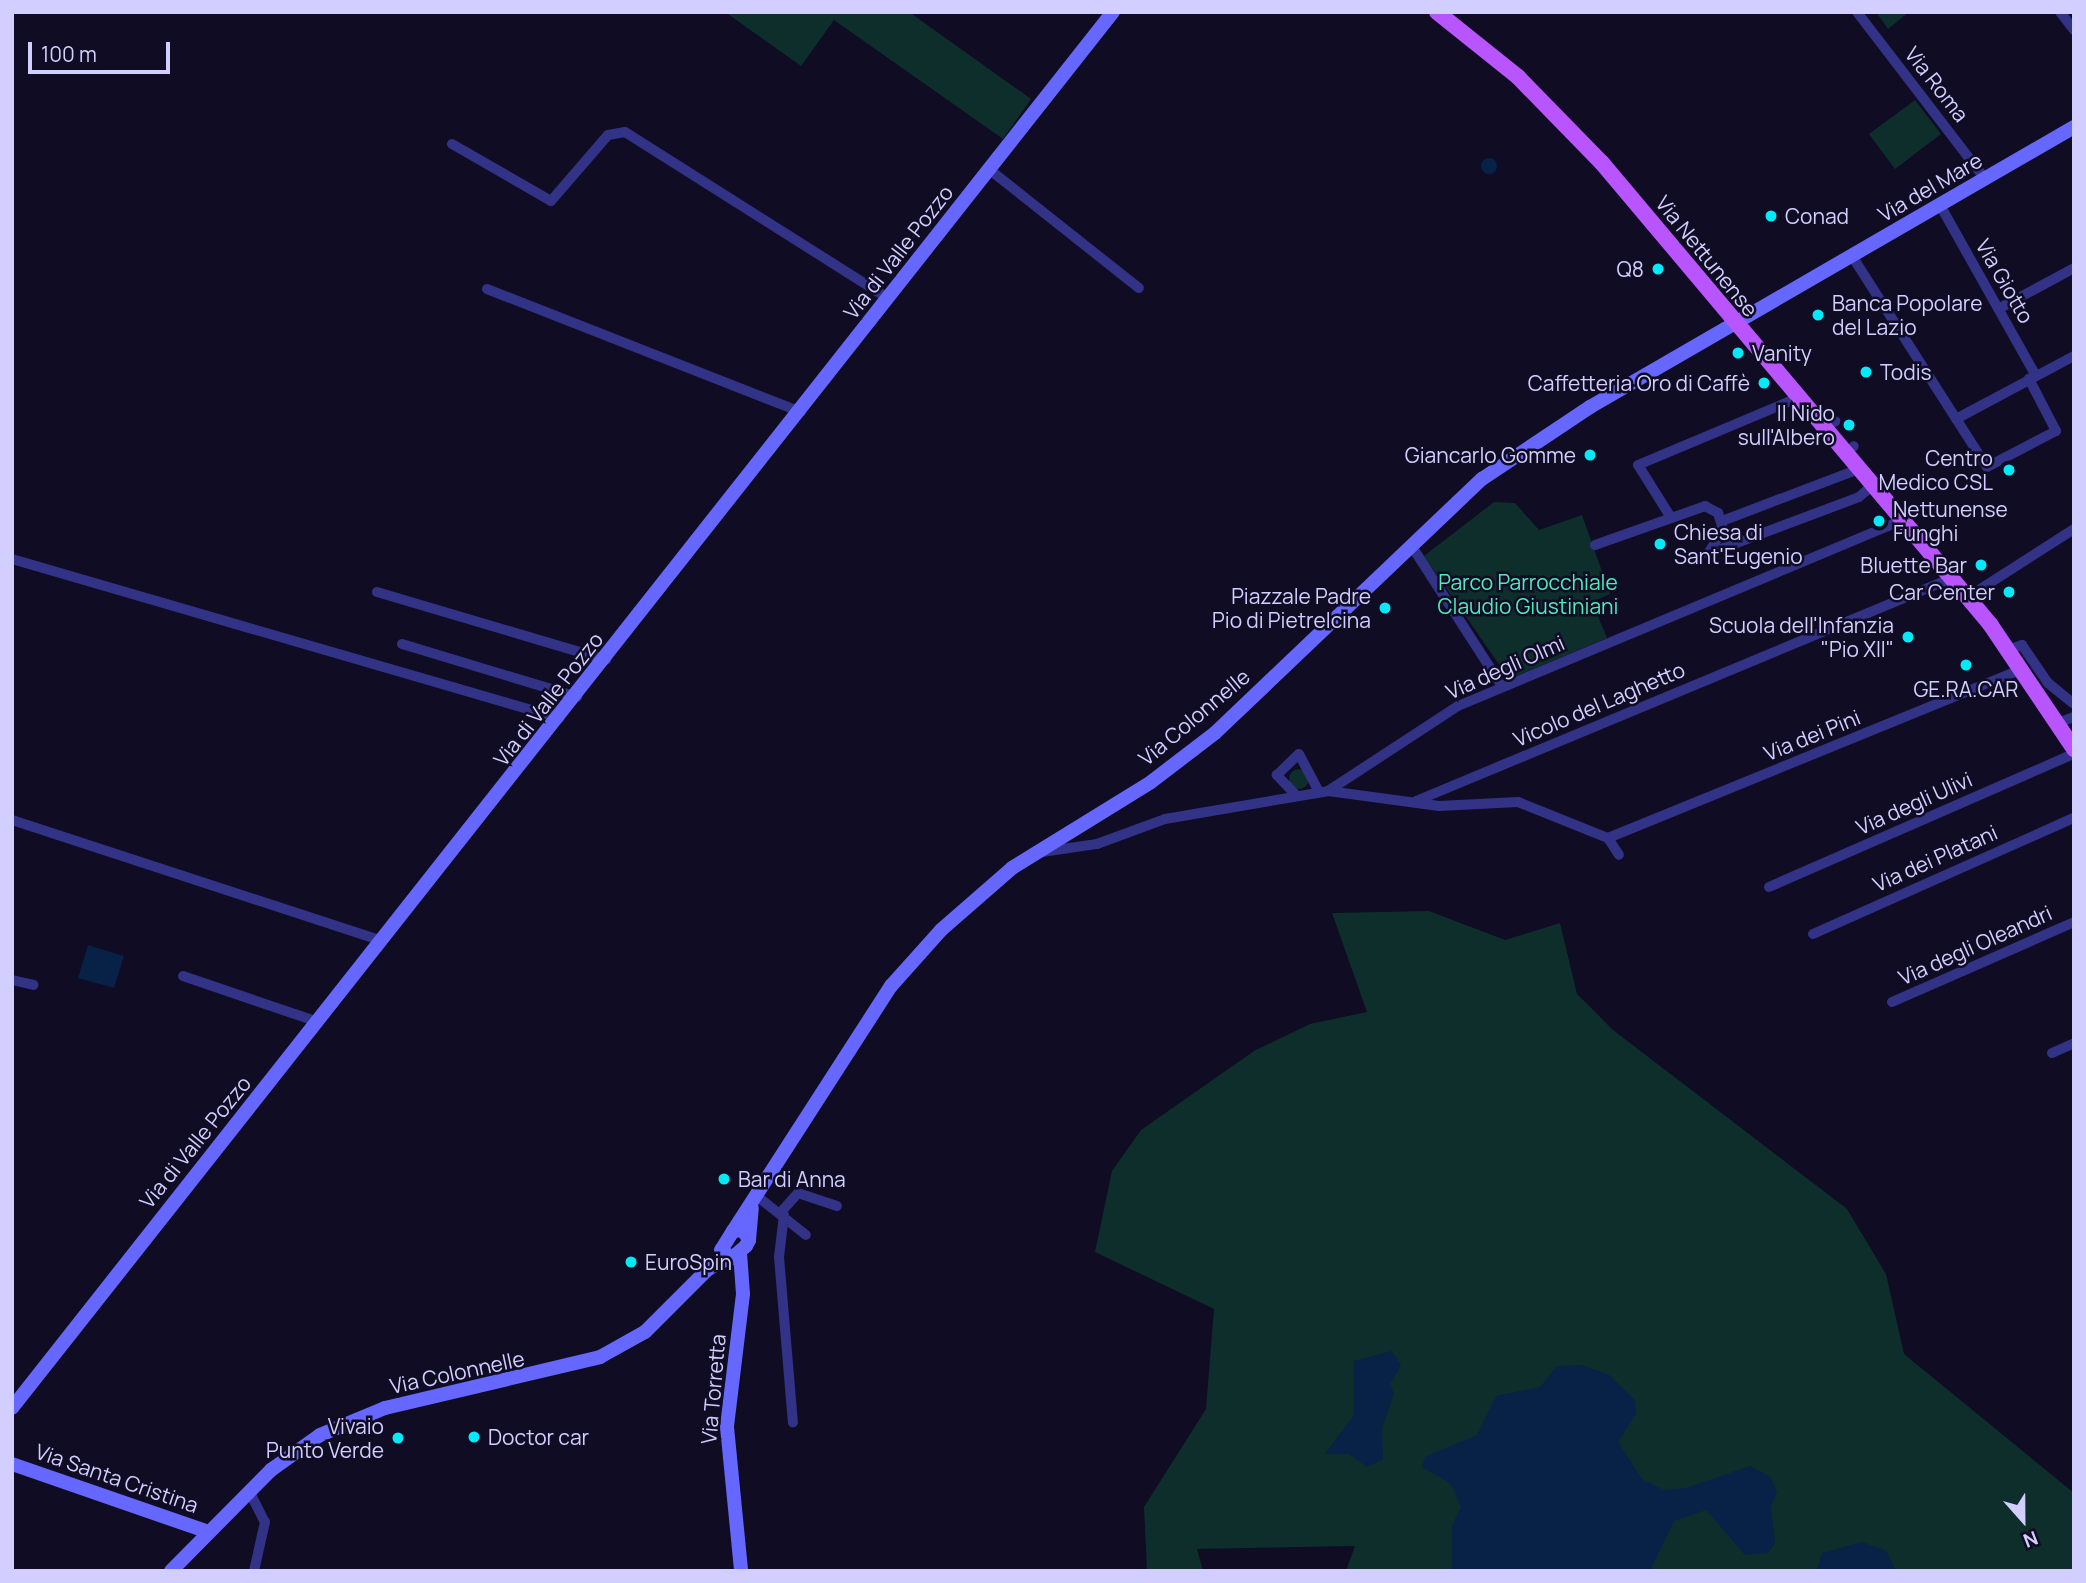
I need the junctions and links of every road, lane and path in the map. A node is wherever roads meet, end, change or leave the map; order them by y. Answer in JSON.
{"nodes":[{"id":1,"x":1113,"y":12,"type":"edge"},
{"id":2,"x":1437,"y":12,"type":"edge"},
{"id":3,"x":1857,"y":12,"type":"edge"},
{"id":4,"x":2060,"y":12,"type":"edge"},
{"id":5,"x":2074,"y":30,"type":"edge"},
{"id":6,"x":2074,"y":127,"type":"edge"},
{"id":7,"x":452,"y":145,"type":"dead end"},
{"id":8,"x":990,"y":170,"type":"junction"},
{"id":9,"x":1985,"y":179,"type":"junction"},
{"id":10,"x":1940,"y":205,"type":"junction"},
{"id":11,"x":1852,"y":256,"type":"junction"},
{"id":12,"x":2074,"y":268,"type":"edge"},
{"id":13,"x":1139,"y":288,"type":"dead end"},
{"id":14,"x":487,"y":289,"type":"dead end"},
{"id":15,"x":888,"y":298,"type":"junction"},
{"id":16,"x":2000,"y":308,"type":"junction"},
{"id":17,"x":1733,"y":322,"type":"junction"},
{"id":18,"x":2074,"y":356,"type":"edge"},
{"id":19,"x":2032,"y":377,"type":"junction"},
{"id":20,"x":1797,"y":398,"type":"junction"},
{"id":21,"x":801,"y":412,"type":"junction"},
{"id":22,"x":1956,"y":419,"type":"junction"},
{"id":23,"x":1859,"y":469,"type":"junction"},
{"id":24,"x":1873,"y":485,"type":"junction"},
{"id":25,"x":1670,"y":516,"type":"junction"},
{"id":26,"x":1903,"y":520,"type":"junction"},
{"id":27,"x":1722,"y":521,"type":"junction"},
{"id":28,"x":2074,"y":529,"type":"edge"},
{"id":29,"x":1411,"y":545,"type":"junction"},
{"id":30,"x":1595,"y":545,"type":"dead end"},
{"id":31,"x":12,"y":559,"type":"edge"},
{"id":32,"x":1952,"y":578,"type":"junction"},
{"id":33,"x":377,"y":592,"type":"dead end"},
{"id":34,"x":1968,"y":597,"type":"junction"},
{"id":35,"x":402,"y":644,"type":"dead end"},
{"id":36,"x":2008,"y":650,"type":"junction"},
{"id":37,"x":606,"y":660,"type":"junction"},
{"id":38,"x":2022,"y":669,"type":"junction"},
{"id":39,"x":1502,"y":686,"type":"junction"},
{"id":40,"x":577,"y":697,"type":"junction"},
{"id":41,"x":2073,"y":703,"type":"edge"},
{"id":42,"x":2074,"y":717,"type":"edge"},
{"id":43,"x":560,"y":719,"type":"junction"},
{"id":44,"x":2057,"y":722,"type":"junction"},
{"id":45,"x":2074,"y":751,"type":"edge"},
{"id":46,"x":1324,"y":792,"type":"junction"},
{"id":47,"x":1296,"y":796,"type":"junction"},
{"id":48,"x":1416,"y":802,"type":"junction"},
{"id":49,"x":2074,"y":818,"type":"edge"},
{"id":50,"x":12,"y":820,"type":"edge"},
{"id":51,"x":1609,"y":837,"type":"junction"},
{"id":52,"x":1034,"y":853,"type":"junction"},
{"id":53,"x":1619,"y":856,"type":"dead end"},
{"id":54,"x":1769,"y":887,"type":"dead end"},
{"id":55,"x":2074,"y":922,"type":"edge"},
{"id":56,"x":1813,"y":934,"type":"dead end"},
{"id":57,"x":382,"y":941,"type":"junction"},
{"id":58,"x":183,"y":976,"type":"dead end"},
{"id":59,"x":12,"y":980,"type":"edge"},
{"id":60,"x":33,"y":985,"type":"dead end"},
{"id":61,"x":1892,"y":1002,"type":"dead end"},
{"id":62,"x":317,"y":1022,"type":"junction"},
{"id":63,"x":2074,"y":1043,"type":"edge"},
{"id":64,"x":2052,"y":1053,"type":"dead end"},
{"id":65,"x":755,"y":1203,"type":"junction"},
{"id":66,"x":836,"y":1206,"type":"dead end"},
{"id":67,"x":783,"y":1214,"type":"junction"},
{"id":68,"x":733,"y":1231,"type":"junction"},
{"id":69,"x":806,"y":1236,"type":"dead end"},
{"id":70,"x":731,"y":1252,"type":"junction"},
{"id":71,"x":12,"y":1408,"type":"edge"},
{"id":72,"x":793,"y":1422,"type":"dead end"},
{"id":73,"x":12,"y":1464,"type":"edge"},
{"id":74,"x":249,"y":1491,"type":"junction"},
{"id":75,"x":208,"y":1532,"type":"junction"},
{"id":76,"x":171,"y":1571,"type":"edge"},
{"id":77,"x":254,"y":1571,"type":"edge"},
{"id":78,"x":740,"y":1571,"type":"edge"}],
"edges":[{"from":1,"to":8,"type":"main road","name":"Via di Valle Pozzo"},
{"from":2,"to":17,"type":"main road","name":"Via Nettunense"},
{"from":3,"to":9,"type":"street","name":"Via Roma"},
{"from":4,"to":5,"type":"street"},
{"from":6,"to":9,"type":"main road","name":"Via del Mare"},
{"from":7,"to":15,"type":"street"},
{"from":8,"to":13,"type":"street"},
{"from":8,"to":15,"type":"main road","name":"Via di Valle Pozzo"},
{"from":9,"to":10,"type":"main road","name":"Via del Mare"},
{"from":10,"to":11,"type":"main road","name":"Via del Mare"},
{"from":10,"to":16,"type":"street","name":"Via Giotto"},
{"from":11,"to":17,"type":"main road","name":"Via del Mare"},
{"from":11,"to":22,"type":"street"},
{"from":12,"to":16,"type":"street"},
{"from":14,"to":21,"type":"street"},
{"from":15,"to":21,"type":"main road","name":"Via di Valle Pozzo"},
{"from":16,"to":19,"type":"street","name":"Via Giotto"},
{"from":17,"to":20,"type":"main road","name":"Via Nettunense"},
{"from":17,"to":29,"type":"main road","name":"Via Colonnelle"},
{"from":18,"to":19,"type":"street"},
{"from":19,"to":22,"type":"street"},
{"from":19,"to":22,"type":"street","name":"Via Giotto"},
{"from":20,"to":23,"type":"main road","name":"Via Nettunense"},
{"from":20,"to":25,"type":"street"},
{"from":21,"to":37,"type":"main road","name":"Via di Valle Pozzo"},
{"from":23,"to":24,"type":"main road","name":"Via Nettunense"},
{"from":23,"to":27,"type":"street"},
{"from":24,"to":26,"type":"main road","name":"Via Nettunense"},
{"from":24,"to":27,"type":"street"},
{"from":25,"to":27,"type":"street"},
{"from":25,"to":30,"type":"street"},
{"from":26,"to":32,"type":"main road","name":"Via Nettunense"},
{"from":26,"to":39,"type":"street","name":"Via degli Olmi"},
{"from":28,"to":34,"type":"street"},
{"from":29,"to":39,"type":"street"},
{"from":29,"to":52,"type":"main road","name":"Via Colonnelle"},
{"from":31,"to":43,"type":"street"},
{"from":32,"to":34,"type":"main road","name":"Via Nettunense"},
{"from":32,"to":48,"type":"street","name":"Vicolo del Laghetto"},
{"from":33,"to":37,"type":"street"},
{"from":34,"to":36,"type":"main road","name":"Via Nettunense"},
{"from":35,"to":40,"type":"street"},
{"from":36,"to":38,"type":"main road","name":"Via Nettunense"},
{"from":36,"to":41,"type":"street"},
{"from":37,"to":40,"type":"main road","name":"Via di Valle Pozzo"},
{"from":38,"to":44,"type":"main road","name":"Via Nettunense"},
{"from":38,"to":51,"type":"street","name":"Via dei Pini"},
{"from":39,"to":46,"type":"street","name":"Via degli Olmi"},
{"from":40,"to":43,"type":"main road","name":"Via di Valle Pozzo"},
{"from":41,"to":44,"type":"street"},
{"from":42,"to":44,"type":"street"},
{"from":43,"to":57,"type":"main road","name":"Via di Valle Pozzo"},
{"from":44,"to":45,"type":"main road","name":"Via Nettunense"},
{"from":45,"to":54,"type":"street","name":"Via degli Ulivi"},
{"from":46,"to":47,"type":"street","name":"Vicolo del Laghetto"},
{"from":46,"to":47,"type":"street"},
{"from":46,"to":48,"type":"street","name":"Vicolo del Laghetto"},
{"from":47,"to":52,"type":"street","name":"Vicolo del Laghetto"},
{"from":48,"to":51,"type":"street","name":"Vicolo del Laghetto"},
{"from":49,"to":56,"type":"street","name":"Via dei Platani"},
{"from":50,"to":57,"type":"street"},
{"from":51,"to":53,"type":"street"},
{"from":52,"to":65,"type":"main road","name":"Via Colonnelle"},
{"from":55,"to":61,"type":"street","name":"Via degli Oleandri"},
{"from":57,"to":62,"type":"main road","name":"Via di Valle Pozzo"},
{"from":58,"to":62,"type":"street"},
{"from":59,"to":60,"type":"street"},
{"from":62,"to":71,"type":"main road","name":"Via di Valle Pozzo"},
{"from":63,"to":64,"type":"street"},
{"from":65,"to":67,"type":"street"},
{"from":65,"to":68,"type":"main road","name":"Via Colonnelle"},
{"from":65,"to":70,"type":"main road","name":"Via Colonnelle"},
{"from":66,"to":67,"type":"street"},
{"from":67,"to":69,"type":"street"},
{"from":67,"to":72,"type":"street"},
{"from":68,"to":70,"type":"main road","name":"Via Colonnelle"},
{"from":68,"to":70,"type":"main road"},
{"from":70,"to":74,"type":"main road","name":"Via Colonnelle"},
{"from":70,"to":78,"type":"main road","name":"Via Torretta"},
{"from":73,"to":75,"type":"main road","name":"Via Santa Cristina"},
{"from":74,"to":75,"type":"main road","name":"Via Colonnelle"},
{"from":74,"to":77,"type":"street"},
{"from":75,"to":76,"type":"main road","name":"Via Colonnelle"}]}
